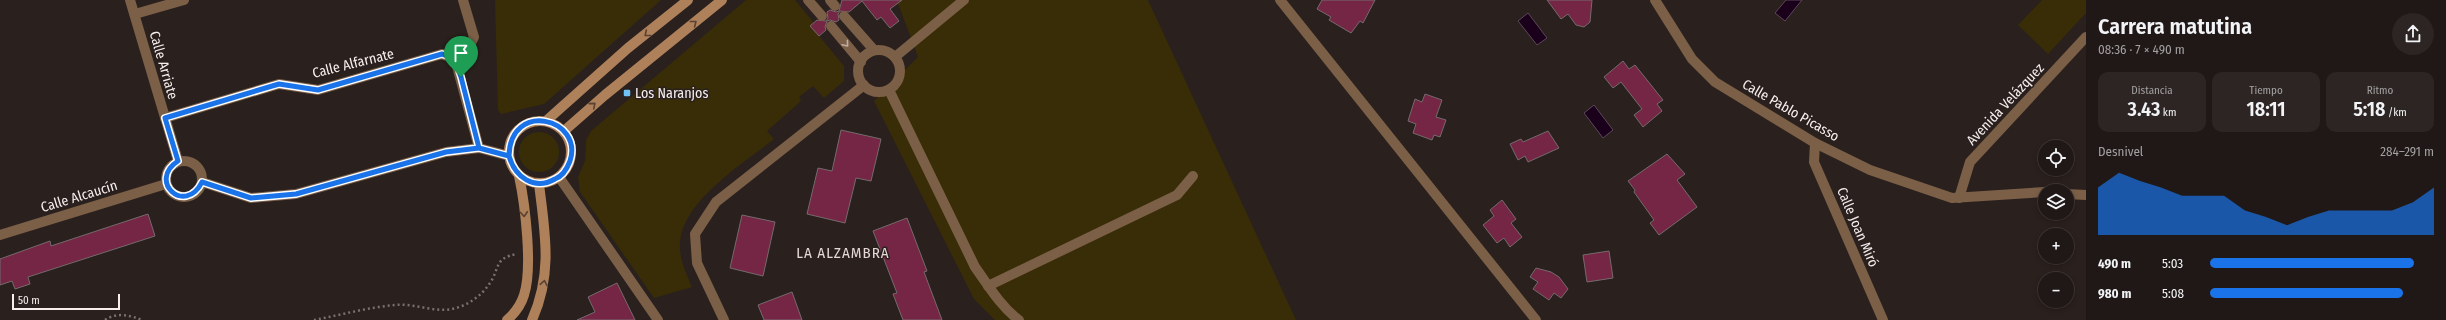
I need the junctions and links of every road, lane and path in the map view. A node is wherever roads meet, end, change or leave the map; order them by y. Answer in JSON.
{"nodes":[{"id":1,"x":130,"y":0,"type":"edge"},
{"id":2,"x":184,"y":0,"type":"edge"},
{"id":3,"x":463,"y":0,"type":"edge"},
{"id":4,"x":688,"y":0,"type":"edge"},
{"id":5,"x":722,"y":0,"type":"edge"},
{"id":6,"x":808,"y":0,"type":"edge"},
{"id":7,"x":964,"y":0,"type":"edge"},
{"id":8,"x":1280,"y":0,"type":"edge"},
{"id":9,"x":1655,"y":0,"type":"edge"},
{"id":10,"x":134,"y":14,"type":"junction"},
{"id":11,"x":822,"y":16,"type":"dead end"},
{"id":12,"x":844,"y":16,"type":"dead end"},
{"id":13,"x":831,"y":26,"type":"dead end"},
{"id":14,"x":2086,"y":38,"type":"edge"},
{"id":15,"x":874,"y":50,"type":"junction"},
{"id":16,"x":895,"y":57,"type":"junction"},
{"id":17,"x":455,"y":59,"type":"junction"},
{"id":18,"x":861,"y":62,"type":"junction"},
{"id":19,"x":864,"y":85,"type":"junction"},
{"id":20,"x":889,"y":90,"type":"junction"},
{"id":21,"x":165,"y":118,"type":"junction"},
{"id":22,"x":546,"y":121,"type":"junction"},
{"id":23,"x":564,"y":131,"type":"junction"},
{"id":24,"x":1815,"y":144,"type":"junction"},
{"id":25,"x":479,"y":148,"type":"junction"},
{"id":26,"x":509,"y":156,"type":"junction"},
{"id":27,"x":178,"y":161,"type":"junction"},
{"id":28,"x":519,"y":176,"type":"junction"},
{"id":29,"x":1193,"y":176,"type":"dead end"},
{"id":30,"x":559,"y":177,"type":"junction"},
{"id":31,"x":202,"y":182,"type":"junction"},
{"id":32,"x":166,"y":184,"type":"junction"},
{"id":33,"x":539,"y":184,"type":"junction"},
{"id":34,"x":2038,"y":192,"type":"edge"},
{"id":35,"x":2074,"y":194,"type":"edge"},
{"id":36,"x":2086,"y":195,"type":"edge"},
{"id":37,"x":1959,"y":198,"type":"junction"},
{"id":38,"x":0,"y":235,"type":"edge"},
{"id":39,"x":527,"y":252,"type":"junction"},
{"id":40,"x":988,"y":286,"type":"junction"},
{"id":41,"x":105,"y":320,"type":"edge"},
{"id":42,"x":142,"y":320,"type":"edge"},
{"id":43,"x":314,"y":320,"type":"edge"},
{"id":44,"x":507,"y":320,"type":"edge"},
{"id":45,"x":532,"y":320,"type":"edge"},
{"id":46,"x":658,"y":320,"type":"edge"},
{"id":47,"x":724,"y":320,"type":"edge"},
{"id":48,"x":1020,"y":320,"type":"edge"},
{"id":49,"x":1536,"y":320,"type":"edge"},
{"id":50,"x":1883,"y":320,"type":"edge"}],
"edges":[{"from":1,"to":10,"type":"street","name":"Calle Arriate"},
{"from":2,"to":10,"type":"street"},
{"from":3,"to":17,"type":"street"},
{"from":4,"to":22,"type":"street","one_way":true},
{"from":23,"to":5,"type":"street","one_way":true},
{"from":6,"to":11,"type":"street"},
{"from":7,"to":16,"type":"street"},
{"from":8,"to":49,"type":"street"},
{"from":9,"to":24,"type":"street","name":"Calle Pablo Picasso"},
{"from":10,"to":21,"type":"street","name":"Calle Arriate"},
{"from":12,"to":15,"type":"street"},
{"from":13,"to":18,"type":"street","one_way":true},
{"from":14,"to":37,"type":"street","name":"Avenida Velázquez"},
{"from":15,"to":16,"type":"street"},
{"from":15,"to":18,"type":"street"},
{"from":16,"to":20,"type":"street"},
{"from":17,"to":21,"type":"street","name":"Calle Alfarnate"},
{"from":17,"to":25,"type":"street"},
{"from":18,"to":19,"type":"street"},
{"from":19,"to":20,"type":"street"},
{"from":19,"to":47,"type":"street"},
{"from":20,"to":40,"type":"street"},
{"from":21,"to":27,"type":"street","name":"Calle Arriate"},
{"from":22,"to":23,"type":"street"},
{"from":22,"to":26,"type":"street"},
{"from":23,"to":30,"type":"street"},
{"from":24,"to":37,"type":"street","name":"Calle Pablo Picasso"},
{"from":24,"to":50,"type":"street","name":"Calle Joan Miró"},
{"from":25,"to":26,"type":"street"},
{"from":25,"to":31,"type":"street"},
{"from":26,"to":28,"type":"street"},
{"from":27,"to":31,"type":"street"},
{"from":27,"to":32,"type":"street"},
{"from":28,"to":33,"type":"street"},
{"from":28,"to":39,"type":"street","one_way":true},
{"from":29,"to":40,"type":"street"},
{"from":30,"to":33,"type":"street"},
{"from":30,"to":46,"type":"street"},
{"from":31,"to":32,"type":"street"},
{"from":32,"to":38,"type":"street","name":"Calle Alcaucín"},
{"from":45,"to":33,"type":"street","one_way":true},
{"from":34,"to":37,"type":"street","name":"Calle Pablo Picasso"},
{"from":35,"to":36,"type":"street"},
{"from":39,"to":43,"type":"path"},
{"from":39,"to":44,"type":"street"},
{"from":40,"to":48,"type":"street"},
{"from":41,"to":42,"type":"path"}]}
